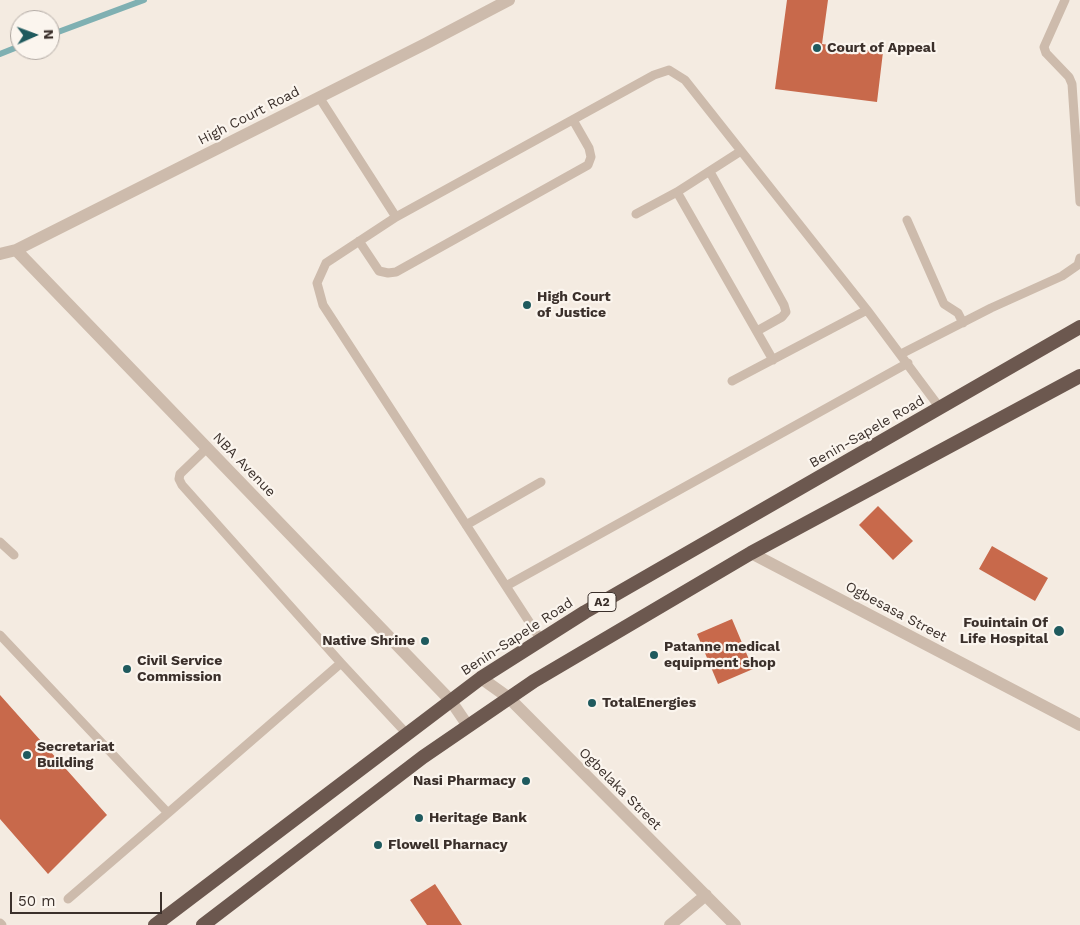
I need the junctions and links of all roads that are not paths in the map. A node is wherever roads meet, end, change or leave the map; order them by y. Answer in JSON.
{"nodes":[{"id":1,"x":510,"y":0,"type":"edge"},
{"id":2,"x":1065,"y":0,"type":"edge"},
{"id":3,"x":320,"y":97,"type":"junction"},
{"id":4,"x":573,"y":120,"type":"junction"},
{"id":5,"x":741,"y":151,"type":"junction"},
{"id":6,"x":710,"y":172,"type":"junction"},
{"id":7,"x":678,"y":192,"type":"junction"},
{"id":8,"x":1080,"y":202,"type":"edge"},
{"id":9,"x":636,"y":214,"type":"dead end"},
{"id":10,"x":396,"y":217,"type":"junction"},
{"id":11,"x":907,"y":220,"type":"dead end"},
{"id":12,"x":359,"y":241,"type":"junction"},
{"id":13,"x":16,"y":250,"type":"junction"},
{"id":14,"x":0,"y":254,"type":"edge"},
{"id":15,"x":1080,"y":258,"type":"edge"},
{"id":16,"x":867,"y":310,"type":"junction"},
{"id":17,"x":963,"y":323,"type":"junction"},
{"id":18,"x":1080,"y":327,"type":"edge"},
{"id":19,"x":758,"y":332,"type":"junction"},
{"id":20,"x":901,"y":354,"type":"junction"},
{"id":21,"x":773,"y":360,"type":"junction"},
{"id":22,"x":908,"y":363,"type":"junction"},
{"id":23,"x":1080,"y":376,"type":"edge"},
{"id":24,"x":732,"y":381,"type":"dead end"},
{"id":25,"x":940,"y":408,"type":"junction"},
{"id":26,"x":207,"y":448,"type":"junction"},
{"id":27,"x":541,"y":482,"type":"dead end"},
{"id":28,"x":466,"y":525,"type":"junction"},
{"id":29,"x":0,"y":542,"type":"edge"},
{"id":30,"x":751,"y":554,"type":"junction"},
{"id":31,"x":14,"y":555,"type":"dead end"},
{"id":32,"x":506,"y":586,"type":"junction"},
{"id":33,"x":0,"y":635,"type":"edge"},
{"id":34,"x":541,"y":640,"type":"junction"},
{"id":35,"x":341,"y":663,"type":"junction"},
{"id":36,"x":481,"y":678,"type":"junction"},
{"id":37,"x":508,"y":698,"type":"junction"},
{"id":38,"x":451,"y":701,"type":"junction"},
{"id":39,"x":1080,"y":725,"type":"edge"},
{"id":40,"x":468,"y":726,"type":"junction"},
{"id":41,"x":407,"y":734,"type":"junction"},
{"id":42,"x":168,"y":813,"type":"junction"},
{"id":43,"x":706,"y":895,"type":"junction"},
{"id":44,"x":68,"y":899,"type":"dead end"},
{"id":45,"x":155,"y":925,"type":"edge"},
{"id":46,"x":203,"y":925,"type":"edge"},
{"id":47,"x":670,"y":925,"type":"edge"},
{"id":48,"x":734,"y":925,"type":"edge"}],
"edges":[{"from":1,"to":3,"type":"street","name":"High Court Road"},
{"from":2,"to":8,"type":"lane"},
{"from":3,"to":10,"type":"lane"},
{"from":3,"to":13,"type":"street","name":"High Court Road"},
{"from":4,"to":5,"type":"lane"},
{"from":4,"to":10,"type":"lane"},
{"from":4,"to":12,"type":"lane"},
{"from":5,"to":6,"type":"lane"},
{"from":5,"to":16,"type":"lane"},
{"from":6,"to":7,"type":"lane"},
{"from":6,"to":19,"type":"lane"},
{"from":7,"to":9,"type":"lane"},
{"from":7,"to":19,"type":"lane"},
{"from":10,"to":12,"type":"lane"},
{"from":11,"to":17,"type":"lane"},
{"from":12,"to":28,"type":"lane"},
{"from":13,"to":14,"type":"street","name":"High Court Road"},
{"from":13,"to":26,"type":"street","name":"NBA Avenue"},
{"from":15,"to":17,"type":"lane"},
{"from":16,"to":20,"type":"lane"},
{"from":16,"to":21,"type":"lane"},
{"from":17,"to":20,"type":"lane"},
{"from":18,"to":25,"type":"highway","name":"Benin-Sapele Road","number":"A2"},
{"from":19,"to":21,"type":"lane"},
{"from":20,"to":22,"type":"lane"},
{"from":21,"to":24,"type":"lane"},
{"from":22,"to":25,"type":"lane"},
{"from":22,"to":32,"type":"lane"},
{"from":23,"to":30,"type":"highway","number":"A2"},
{"from":25,"to":34,"type":"highway","name":"Benin-Sapele Road","number":"A2"},
{"from":26,"to":35,"type":"lane"},
{"from":26,"to":38,"type":"street","name":"NBA Avenue"},
{"from":27,"to":28,"type":"lane"},
{"from":28,"to":32,"type":"lane"},
{"from":29,"to":31,"type":"lane"},
{"from":30,"to":37,"type":"highway","number":"A2"},
{"from":30,"to":39,"type":"street","name":"Ogbesasa Street"},
{"from":32,"to":34,"type":"lane"},
{"from":33,"to":42,"type":"lane"},
{"from":34,"to":36,"type":"highway","name":"Benin-Sapele Road","number":"A2"},
{"from":35,"to":41,"type":"lane"},
{"from":35,"to":42,"type":"lane"},
{"from":36,"to":37,"type":"street","name":"Ogbelaka Street"},
{"from":36,"to":38,"type":"highway","name":"Benin-Sapele Road","number":"A2"},
{"from":37,"to":40,"type":"highway","number":"A2"},
{"from":37,"to":43,"type":"street","name":"Ogbelaka Street"},
{"from":38,"to":40,"type":"street","name":"NBA Avenue"},
{"from":38,"to":41,"type":"highway","name":"Benin-Sapele Road","number":"A2"},
{"from":40,"to":46,"type":"highway","number":"A2"},
{"from":41,"to":45,"type":"highway","name":"Benin-Sapele Road","number":"A2"},
{"from":42,"to":44,"type":"lane"},
{"from":43,"to":47,"type":"street"},
{"from":43,"to":48,"type":"street","name":"Ogbelaka Street"}]}
